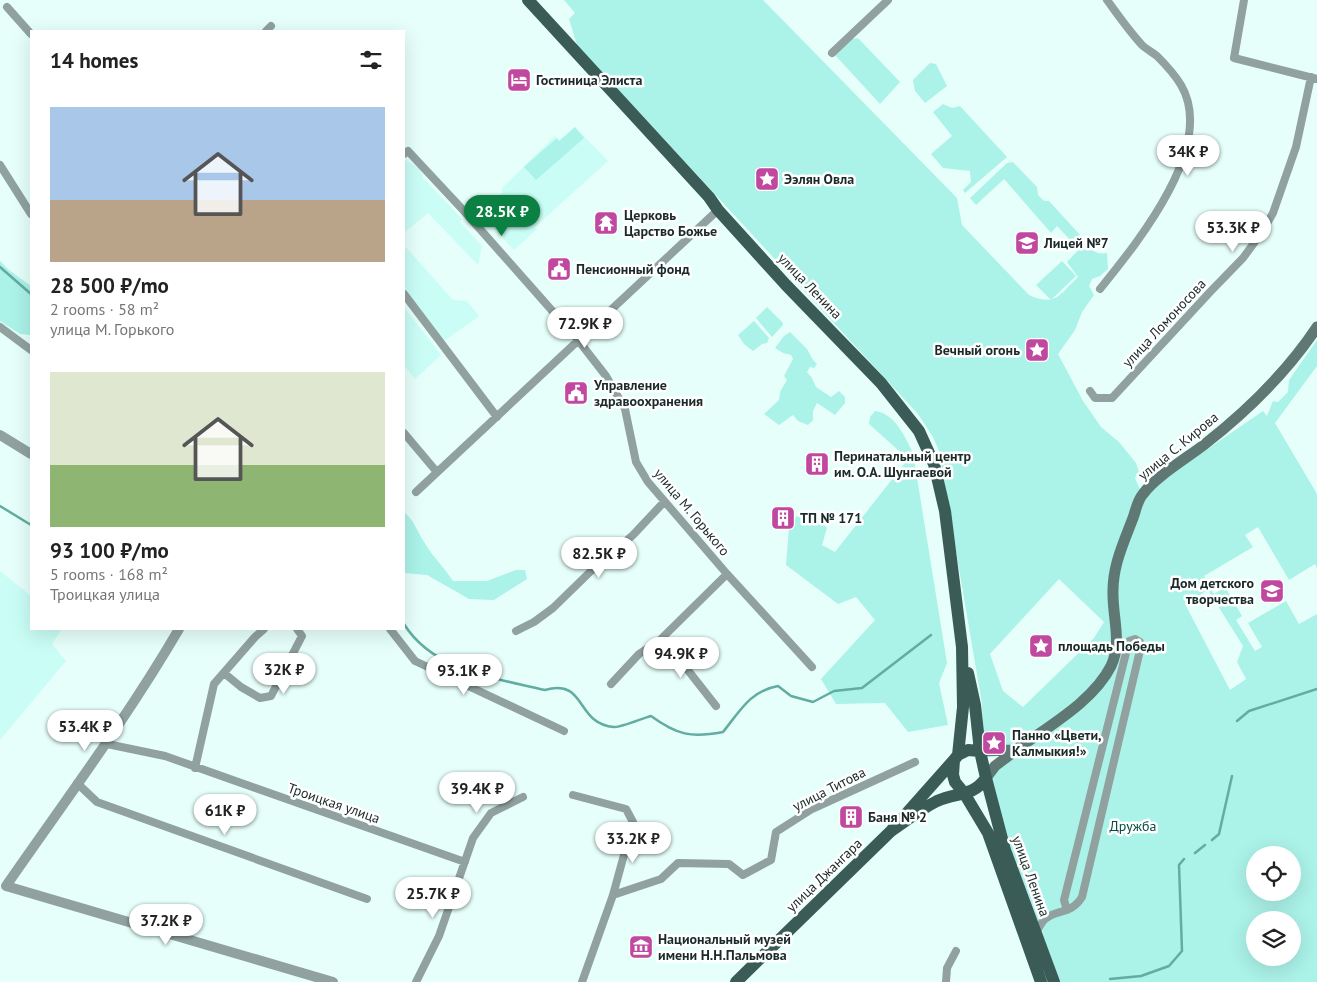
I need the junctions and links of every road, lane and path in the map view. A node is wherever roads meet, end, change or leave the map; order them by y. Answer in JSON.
{"nodes":[{"id":1,"x":528,"y":0,"type":"edge"},
{"id":2,"x":888,"y":0,"type":"edge"},
{"id":3,"x":1107,"y":0,"type":"edge"},
{"id":4,"x":1244,"y":0,"type":"edge"},
{"id":5,"x":7,"y":8,"type":"dead end"},
{"id":6,"x":30,"y":33,"type":"edge"},
{"id":7,"x":832,"y":53,"type":"dead end"},
{"id":8,"x":1314,"y":78,"type":"edge"},
{"id":9,"x":406,"y":152,"type":"edge"},
{"id":10,"x":0,"y":165,"type":"edge"},
{"id":11,"x":718,"y":210,"type":"junction"},
{"id":12,"x":30,"y":212,"type":"edge"},
{"id":13,"x":1100,"y":289,"type":"dead end"},
{"id":14,"x":405,"y":295,"type":"edge"},
{"id":15,"x":0,"y":327,"type":"edge"},
{"id":16,"x":1317,"y":327,"type":"edge"},
{"id":17,"x":578,"y":340,"type":"junction"},
{"id":18,"x":30,"y":349,"type":"edge"},
{"id":19,"x":1090,"y":391,"type":"dead end"},
{"id":20,"x":497,"y":417,"type":"junction"},
{"id":21,"x":405,"y":434,"type":"edge"},
{"id":22,"x":0,"y":435,"type":"edge"},
{"id":23,"x":30,"y":453,"type":"edge"},
{"id":24,"x":436,"y":471,"type":"junction"},
{"id":25,"x":416,"y":492,"type":"dead end"},
{"id":26,"x":664,"y":502,"type":"junction"},
{"id":27,"x":727,"y":574,"type":"junction"},
{"id":28,"x":178,"y":630,"type":"edge"},
{"id":29,"x":263,"y":630,"type":"edge"},
{"id":30,"x":299,"y":630,"type":"edge"},
{"id":31,"x":391,"y":630,"type":"edge"},
{"id":32,"x":516,"y":631,"type":"dead end"},
{"id":33,"x":660,"y":640,"type":"junction"},
{"id":34,"x":962,"y":647,"type":"junction"},
{"id":35,"x":812,"y":667,"type":"dead end"},
{"id":36,"x":224,"y":673,"type":"junction"},
{"id":37,"x":611,"y":684,"type":"dead end"},
{"id":38,"x":716,"y":706,"type":"dead end"},
{"id":39,"x":564,"y":731,"type":"dead end"},
{"id":40,"x":107,"y":744,"type":"junction"},
{"id":41,"x":1016,"y":750,"type":"junction"},
{"id":42,"x":980,"y":751,"type":"junction"},
{"id":43,"x":956,"y":757,"type":"junction"},
{"id":44,"x":915,"y":762,"type":"dead end"},
{"id":45,"x":195,"y":768,"type":"junction"},
{"id":46,"x":986,"y":778,"type":"junction"},
{"id":47,"x":77,"y":783,"type":"junction"},
{"id":48,"x":964,"y":792,"type":"junction"},
{"id":49,"x":573,"y":795,"type":"dead end"},
{"id":50,"x":523,"y":797,"type":"dead end"},
{"id":51,"x":891,"y":831,"type":"junction"},
{"id":52,"x":465,"y":862,"type":"junction"},
{"id":53,"x":3,"y":884,"type":"edge"},
{"id":54,"x":613,"y":895,"type":"junction"},
{"id":55,"x":367,"y":899,"type":"dead end"},
{"id":56,"x":1067,"y":910,"type":"junction"},
{"id":57,"x":1036,"y":933,"type":"junction"},
{"id":58,"x":956,"y":951,"type":"dead end"},
{"id":59,"x":333,"y":982,"type":"edge"},
{"id":60,"x":416,"y":982,"type":"edge"},
{"id":61,"x":582,"y":982,"type":"edge"},
{"id":62,"x":736,"y":982,"type":"edge"},
{"id":63,"x":946,"y":982,"type":"edge"},
{"id":64,"x":1041,"y":982,"type":"edge"},
{"id":65,"x":1054,"y":982,"type":"edge"}],
"edges":[{"from":1,"to":11,"type":"main road","name":"улица Ленина"},
{"from":2,"to":7,"type":"street"},
{"from":3,"to":13,"type":"street"},
{"from":4,"to":8,"type":"street"},
{"from":5,"to":6,"type":"street"},
{"from":8,"to":19,"type":"street","name":"улица Ломоносова"},
{"from":9,"to":17,"type":"street","name":"улица М. Горького"},
{"from":10,"to":12,"type":"street"},
{"from":11,"to":17,"type":"street"},
{"from":11,"to":34,"type":"main road","name":"улица Ленина"},
{"from":14,"to":20,"type":"street"},
{"from":15,"to":18,"type":"street"},
{"from":16,"to":41,"type":"main road","name":"улица С. Кирова"},
{"from":17,"to":20,"type":"street"},
{"from":17,"to":26,"type":"street","name":"улица М. Горького"},
{"from":20,"to":24,"type":"street"},
{"from":21,"to":24,"type":"street"},
{"from":22,"to":23,"type":"street"},
{"from":24,"to":25,"type":"street"},
{"from":26,"to":27,"type":"street","name":"улица М. Горького"},
{"from":26,"to":32,"type":"street"},
{"from":27,"to":33,"type":"street"},
{"from":27,"to":35,"type":"street","name":"улица М. Горького"},
{"from":28,"to":40,"type":"street"},
{"from":29,"to":36,"type":"street"},
{"from":30,"to":36,"type":"street"},
{"from":31,"to":39,"type":"street"},
{"from":33,"to":37,"type":"street"},
{"from":33,"to":38,"type":"street"},
{"from":34,"to":42,"type":"main road","name":"улица Ленина"},
{"from":34,"to":43,"type":"main road","name":"улица Ленина"},
{"from":36,"to":45,"type":"street"},
{"from":40,"to":45,"type":"street","name":"Троицкая улица"},
{"from":40,"to":47,"type":"street"},
{"from":41,"to":42,"type":"main road"},
{"from":41,"to":46,"type":"main road","name":"улица С. Кирова"},
{"from":42,"to":43,"type":"main road"},
{"from":42,"to":46,"type":"main road"},
{"from":43,"to":48,"type":"main road"},
{"from":43,"to":51,"type":"main road","name":"улица Джангара"},
{"from":44,"to":54,"type":"street","name":"улица Титова"},
{"from":45,"to":52,"type":"street","name":"Троицкая улица"},
{"from":46,"to":48,"type":"main road"},
{"from":46,"to":57,"type":"main road","name":"улица Ленина"},
{"from":47,"to":53,"type":"street"},
{"from":47,"to":55,"type":"street"},
{"from":48,"to":51,"type":"main road","name":"улица Джангара"},
{"from":48,"to":64,"type":"main road","name":"улица Ленина"},
{"from":49,"to":54,"type":"street"},
{"from":50,"to":52,"type":"street"},
{"from":51,"to":62,"type":"main road","name":"улица Джангара"},
{"from":52,"to":60,"type":"street"},
{"from":53,"to":59,"type":"street"},
{"from":54,"to":61,"type":"street"},
{"from":56,"to":56,"type":"street"},
{"from":56,"to":57,"type":"street"},
{"from":57,"to":65,"type":"main road","name":"улица Ленина"},
{"from":58,"to":63,"type":"street"}]}
